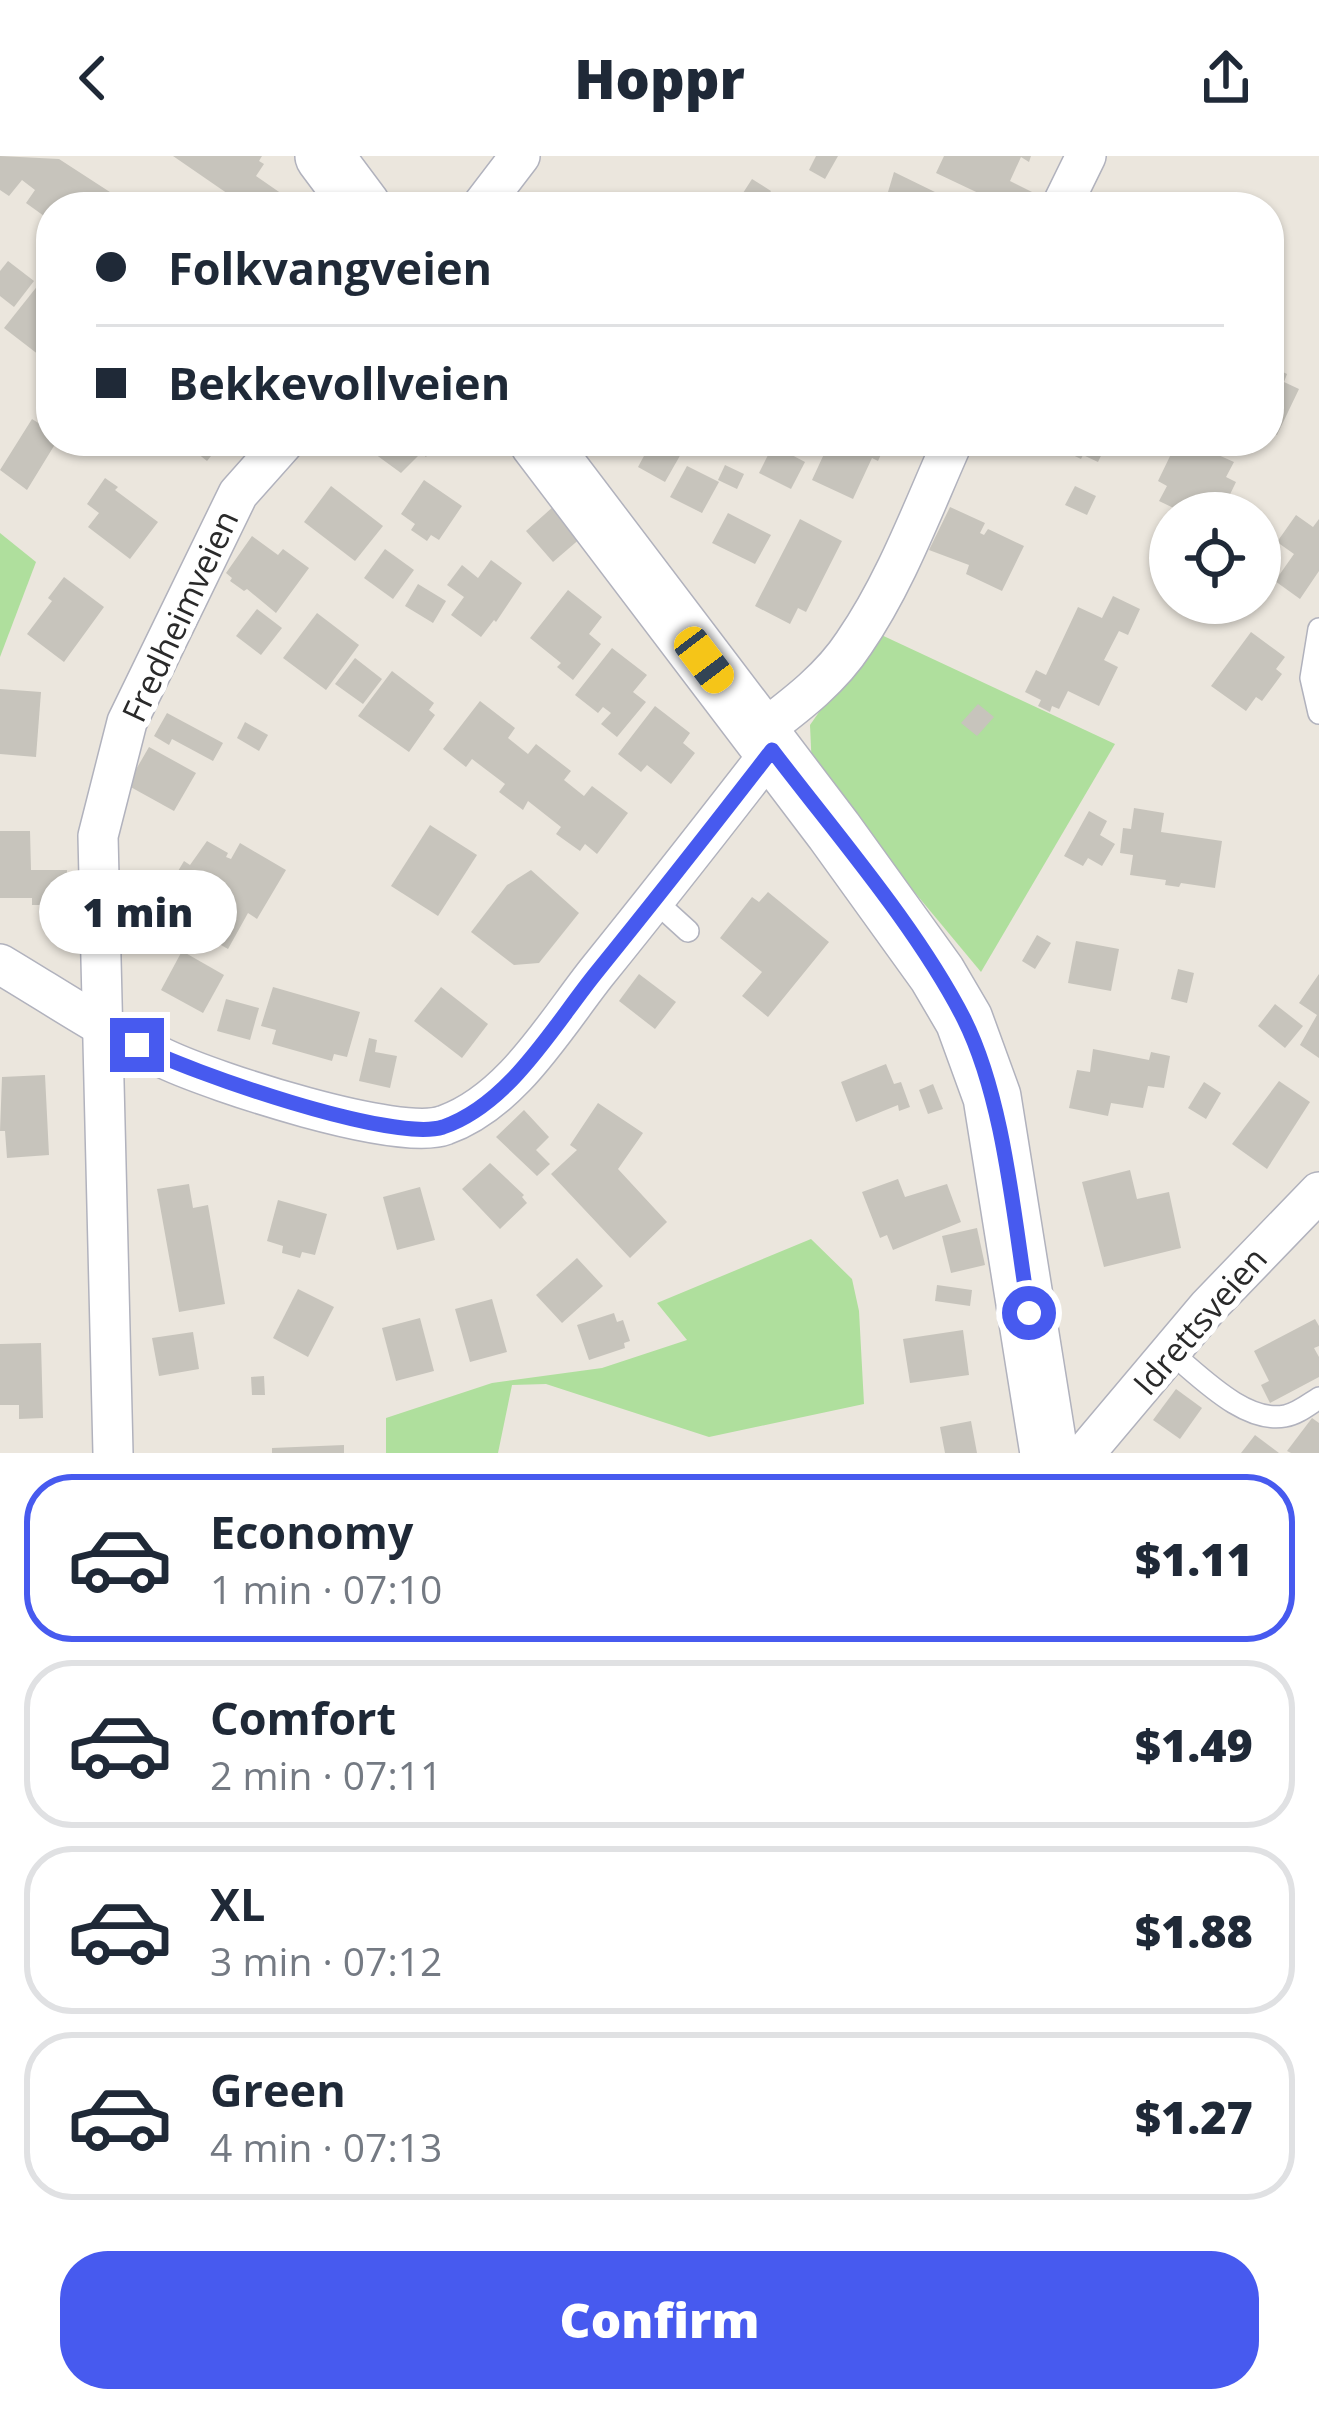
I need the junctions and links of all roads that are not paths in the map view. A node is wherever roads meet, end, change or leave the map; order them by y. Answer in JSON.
{"nodes":[{"id":1,"x":324,"y":156,"type":"edge"},
{"id":2,"x":520,"y":156,"type":"edge"},
{"id":3,"x":1086,"y":156,"type":"edge"},
{"id":4,"x":351,"y":192,"type":"edge"},
{"id":5,"x":493,"y":192,"type":"edge"},
{"id":6,"x":1068,"y":192,"type":"edge"},
{"id":7,"x":272,"y":456,"type":"edge"},
{"id":8,"x":549,"y":456,"type":"edge"},
{"id":9,"x":946,"y":456,"type":"edge"},
{"id":10,"x":1319,"y":629,"type":"edge"},
{"id":11,"x":1319,"y":713,"type":"edge"},
{"id":12,"x":765,"y":742,"type":"junction"},
{"id":13,"x":655,"y":901,"type":"junction"},
{"id":14,"x":688,"y":931,"type":"dead end"},
{"id":15,"x":0,"y":964,"type":"edge"},
{"id":16,"x":101,"y":1024,"type":"junction"},
{"id":17,"x":1319,"y":1192,"type":"edge"},
{"id":18,"x":1169,"y":1352,"type":"junction"},
{"id":19,"x":1319,"y":1399,"type":"edge"},
{"id":20,"x":112,"y":1453,"type":"edge"},
{"id":21,"x":1049,"y":1453,"type":"edge"},
{"id":22,"x":1085,"y":1453,"type":"edge"}],
"edges":[{"from":1,"to":4,"type":"street"},
{"from":2,"to":5,"type":"street"},
{"from":3,"to":6,"type":"street"},
{"from":7,"to":16,"type":"street","name":"Fredheimveien"},
{"from":8,"to":12,"type":"street"},
{"from":9,"to":12,"type":"street"},
{"from":10,"to":11,"type":"lane"},
{"from":12,"to":13,"type":"street"},
{"from":12,"to":21,"type":"street"},
{"from":13,"to":14,"type":"lane"},
{"from":13,"to":16,"type":"street"},
{"from":15,"to":16,"type":"street"},
{"from":16,"to":20,"type":"street","name":"Fredheimveien"},
{"from":17,"to":18,"type":"street","name":"Idrettsveien"},
{"from":18,"to":19,"type":"lane"},
{"from":18,"to":22,"type":"street","name":"Idrettsveien"}]}
